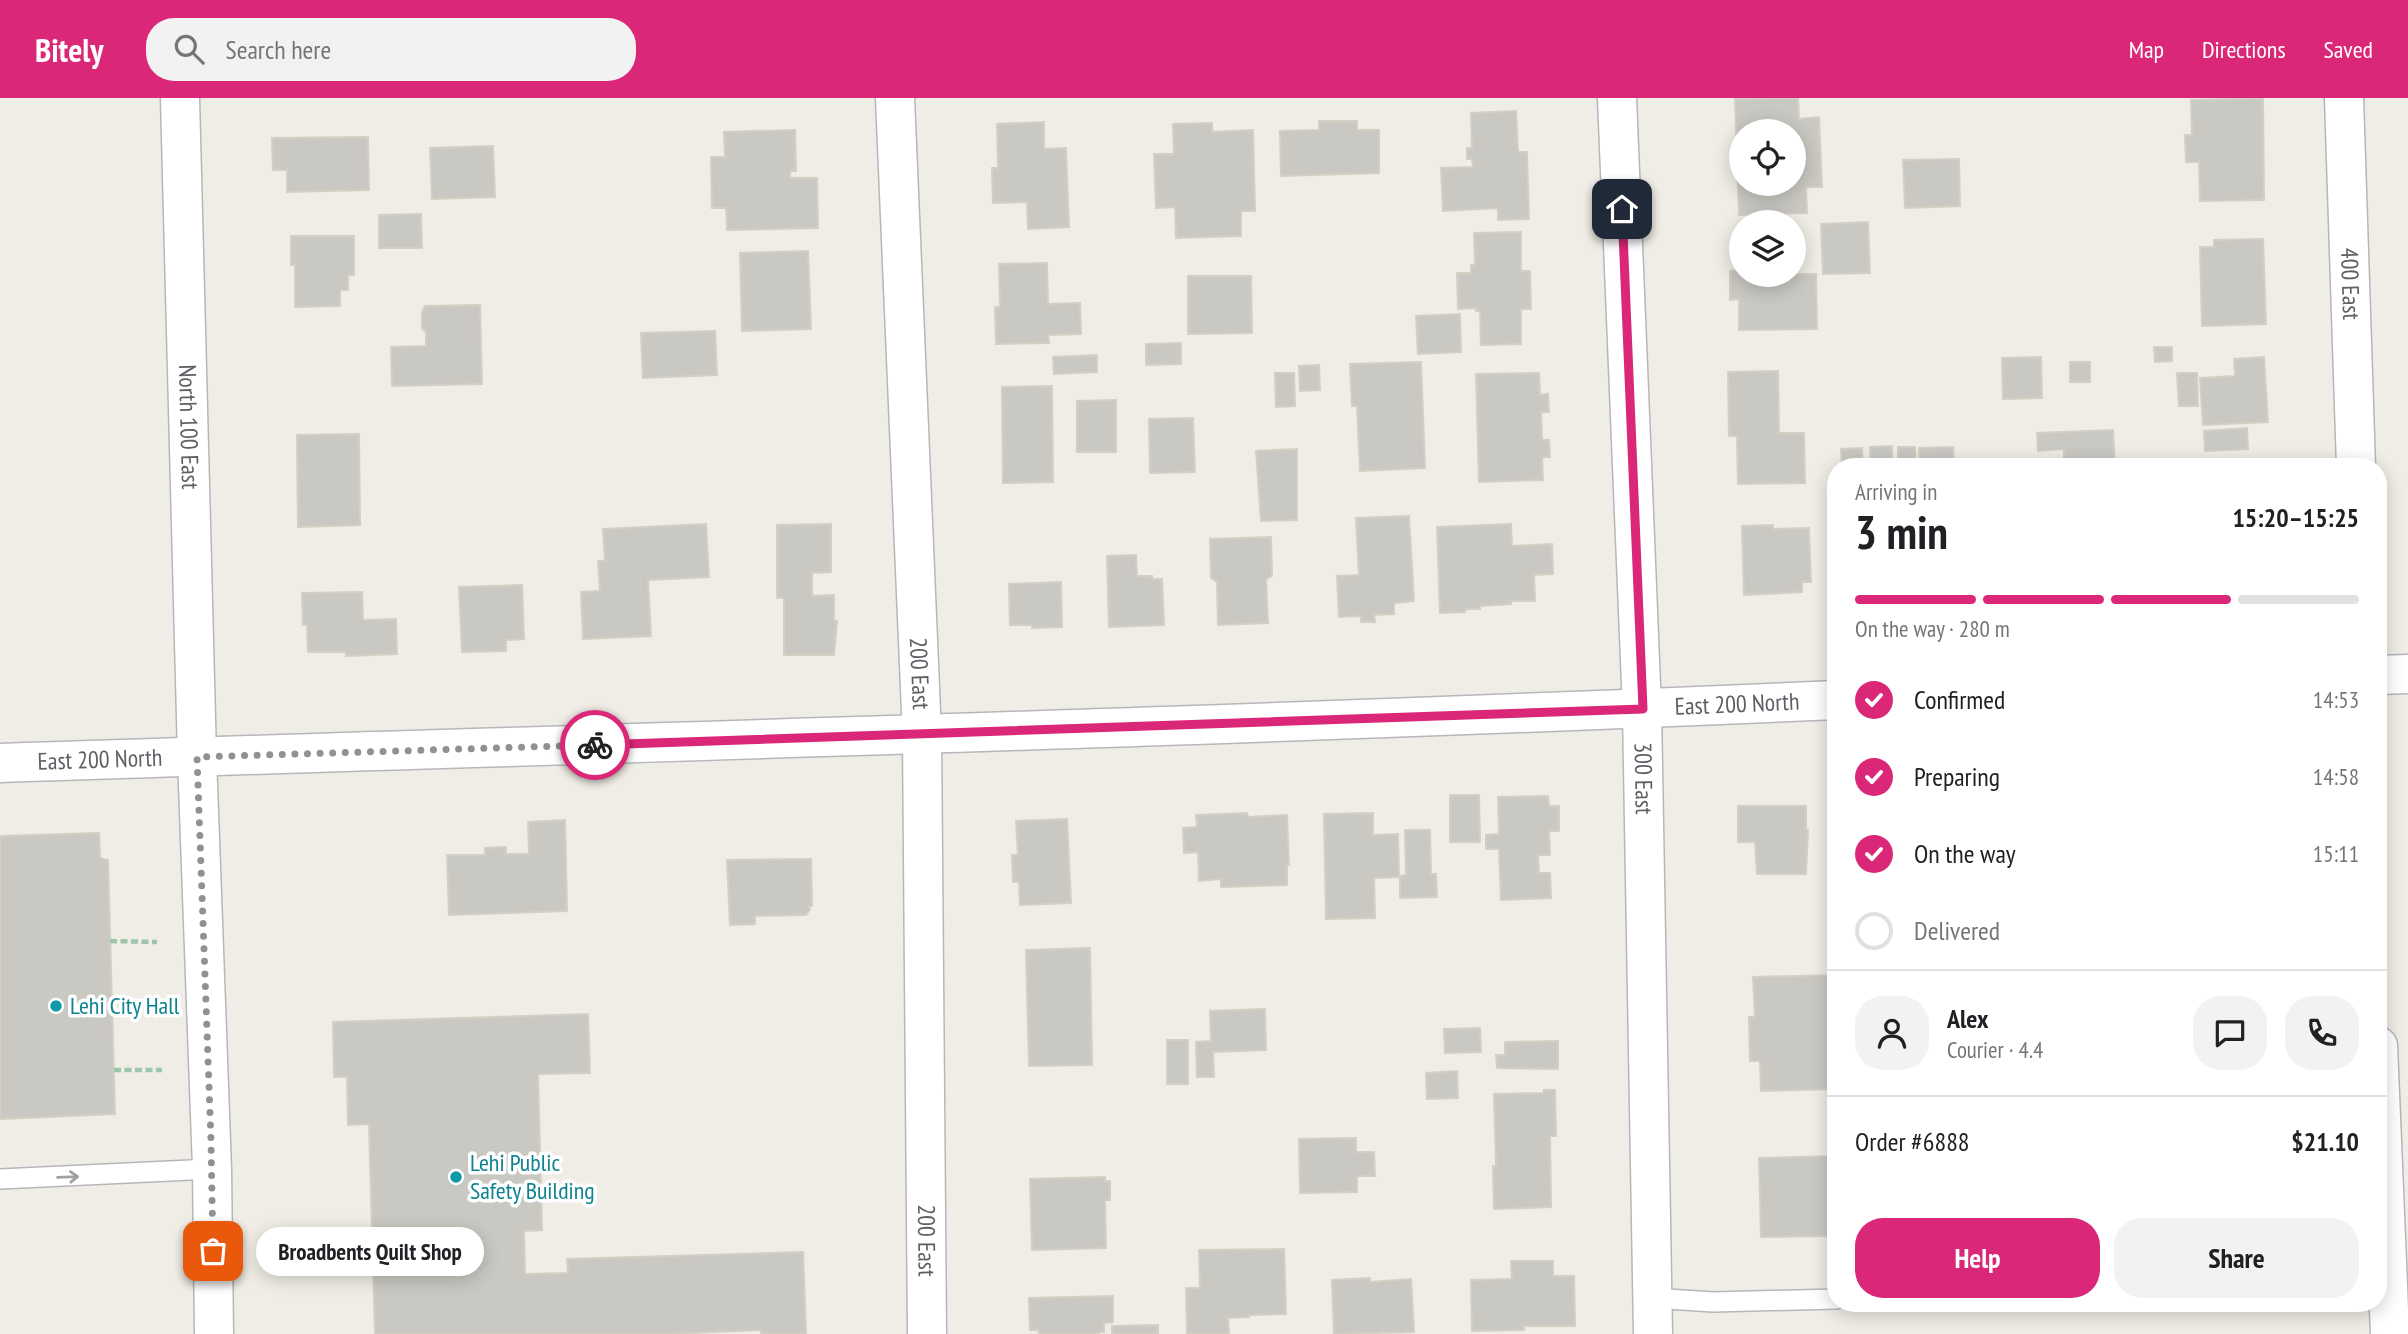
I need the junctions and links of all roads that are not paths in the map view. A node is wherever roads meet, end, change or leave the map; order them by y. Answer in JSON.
{"nodes":[{"id":1,"x":180,"y":98,"type":"edge"},
{"id":2,"x":895,"y":98,"type":"edge"},
{"id":3,"x":1617,"y":98,"type":"edge"},
{"id":4,"x":2344,"y":98,"type":"edge"},
{"id":5,"x":2356,"y":458,"type":"edge"},
{"id":6,"x":2408,"y":674,"type":"edge"},
{"id":7,"x":2387,"y":675,"type":"edge"},
{"id":8,"x":1827,"y":700,"type":"edge"},
{"id":9,"x":1643,"y":709,"type":"junction"},
{"id":10,"x":922,"y":734,"type":"junction"},
{"id":11,"x":197,"y":757,"type":"junction"},
{"id":12,"x":0,"y":763,"type":"edge"},
{"id":13,"x":2387,"y":1144,"type":"edge"},
{"id":14,"x":212,"y":1169,"type":"junction"},
{"id":15,"x":0,"y":1179,"type":"edge"},
{"id":16,"x":2398,"y":1263,"type":"edge"},
{"id":17,"x":1827,"y":1299,"type":"edge"},
{"id":18,"x":1653,"y":1316,"type":"edge"},
{"id":19,"x":214,"y":1334,"type":"edge"},
{"id":20,"x":927,"y":1334,"type":"edge"},
{"id":21,"x":2390,"y":1334,"type":"edge"}],
"edges":[{"from":1,"to":11,"type":"street","name":"North 100 East"},
{"from":2,"to":10,"type":"street","name":"200 East"},
{"from":3,"to":9,"type":"street","name":"300 East"},
{"from":4,"to":5,"type":"street","name":"400 East"},
{"from":6,"to":7,"type":"street"},
{"from":8,"to":9,"type":"street","name":"East 200 North"},
{"from":9,"to":10,"type":"street","name":"East 200 North"},
{"from":9,"to":18,"type":"street","name":"300 East"},
{"from":10,"to":11,"type":"street","name":"East 200 North"},
{"from":10,"to":20,"type":"street","name":"200 East"},
{"from":11,"to":12,"type":"street","name":"East 200 North"},
{"from":11,"to":14,"type":"street","name":"North 100 East"},
{"from":13,"to":16,"type":"street"},
{"from":15,"to":14,"type":"lane","one_way":true},
{"from":14,"to":19,"type":"street","name":"North 100 East"},
{"from":16,"to":21,"type":"street"},
{"from":17,"to":18,"type":"lane"}]}
